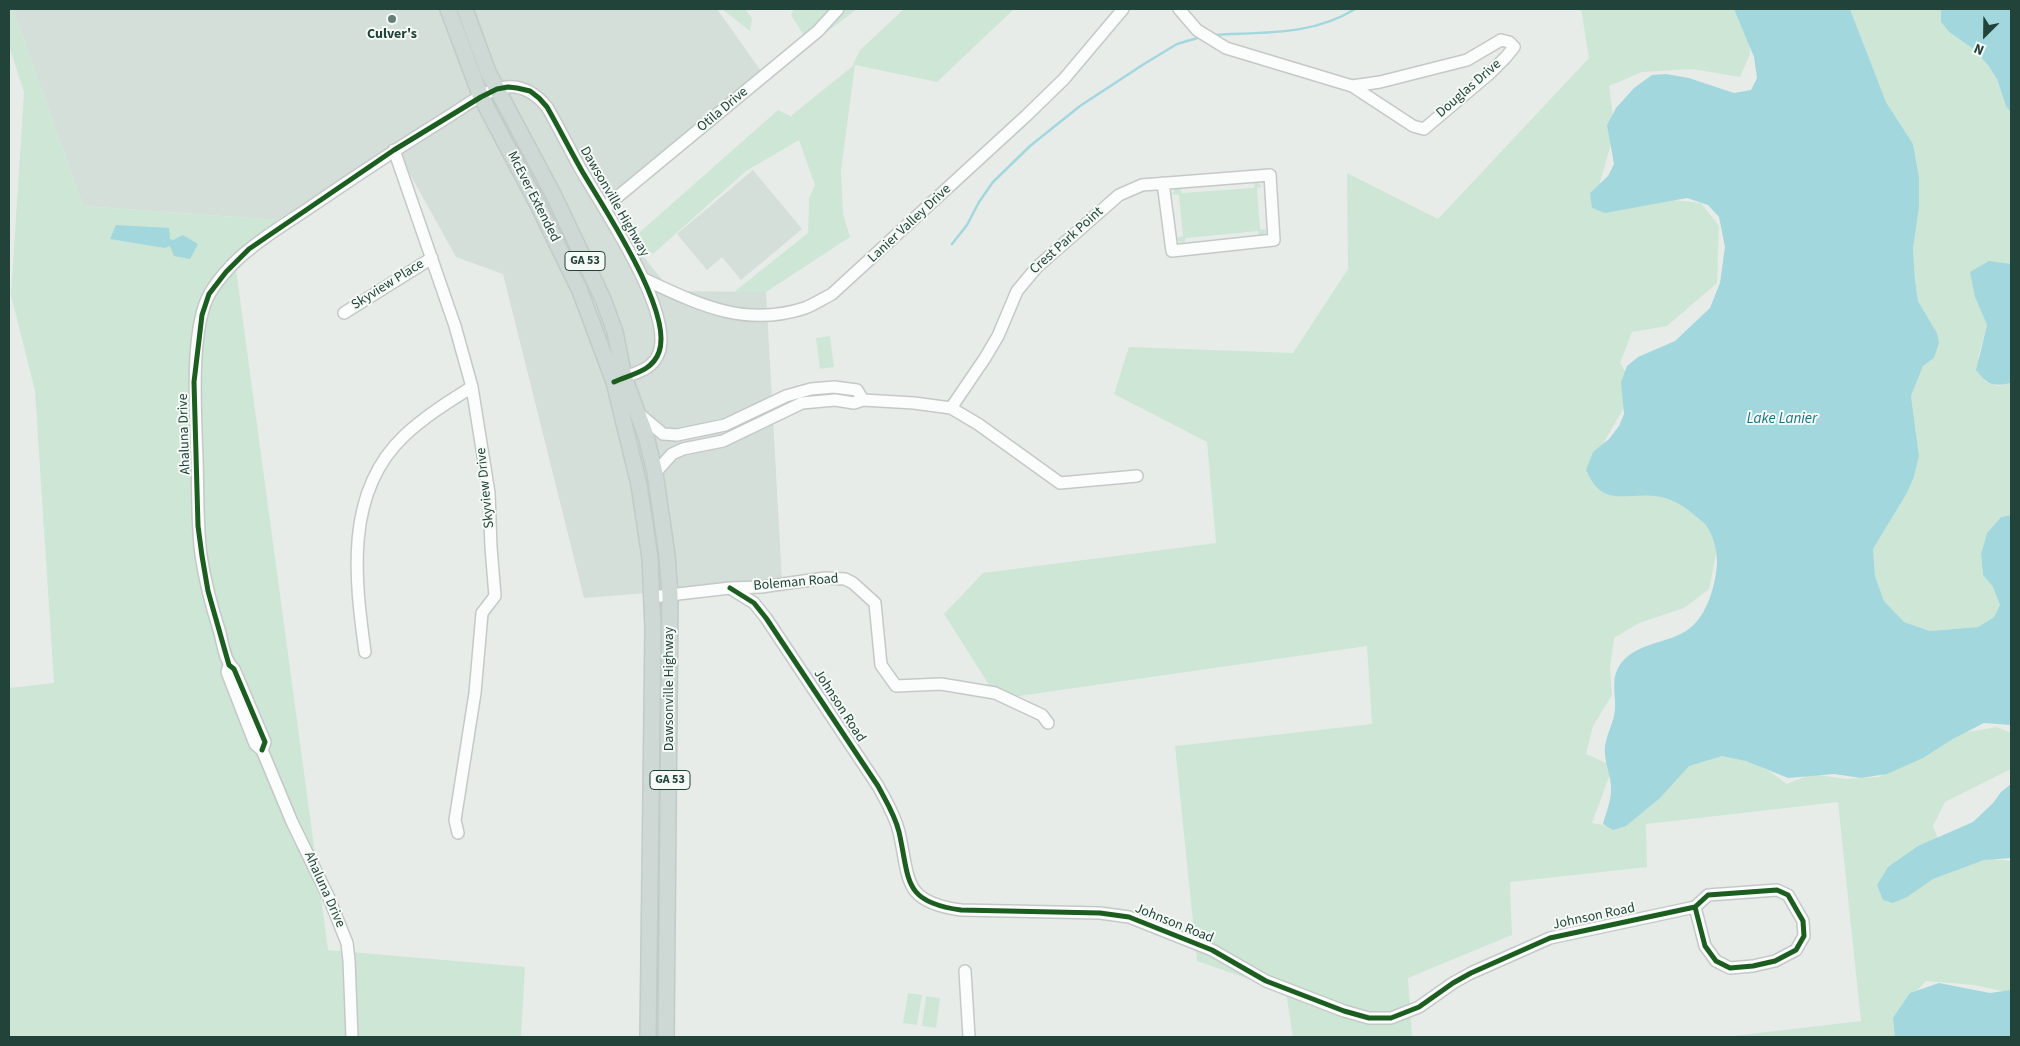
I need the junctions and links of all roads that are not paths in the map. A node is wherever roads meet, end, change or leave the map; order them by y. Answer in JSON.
{"nodes":[{"id":1,"x":448,"y":9,"type":"edge"},
{"id":2,"x":465,"y":9,"type":"edge"},
{"id":3,"x":838,"y":9,"type":"edge"},
{"id":4,"x":1123,"y":9,"type":"edge"},
{"id":5,"x":1179,"y":9,"type":"edge"},
{"id":6,"x":1352,"y":86,"type":"junction"},
{"id":7,"x":497,"y":89,"type":"junction"},
{"id":8,"x":481,"y":97,"type":"junction"},
{"id":9,"x":394,"y":150,"type":"junction"},
{"id":10,"x":1163,"y":183,"type":"junction"},
{"id":11,"x":604,"y":208,"type":"junction"},
{"id":12,"x":432,"y":258,"type":"junction"},
{"id":13,"x":644,"y":279,"type":"junction"},
{"id":14,"x":344,"y":313,"type":"dead end"},
{"id":15,"x":619,"y":380,"type":"junction"},
{"id":16,"x":472,"y":387,"type":"junction"},
{"id":17,"x":834,"y":394,"type":"junction"},
{"id":18,"x":795,"y":400,"type":"junction"},
{"id":19,"x":950,"y":408,"type":"junction"},
{"id":20,"x":638,"y":413,"type":"junction"},
{"id":21,"x":700,"y":431,"type":"junction"},
{"id":22,"x":703,"y":445,"type":"junction"},
{"id":23,"x":654,"y":473,"type":"junction"},
{"id":24,"x":1136,"y":476,"type":"dead end"},
{"id":25,"x":730,"y":588,"type":"junction"},
{"id":26,"x":670,"y":595,"type":"junction"},
{"id":27,"x":652,"y":597,"type":"junction"},
{"id":28,"x":365,"y":652,"type":"dead end"},
{"id":29,"x":1048,"y":723,"type":"dead end"},
{"id":30,"x":458,"y":833,"type":"dead end"},
{"id":31,"x":1696,"y":907,"type":"junction"},
{"id":32,"x":965,"y":971,"type":"dead end"},
{"id":33,"x":352,"y":1037,"type":"edge"},
{"id":34,"x":648,"y":1037,"type":"edge"},
{"id":35,"x":666,"y":1037,"type":"edge"},
{"id":36,"x":969,"y":1037,"type":"edge"}],
"edges":[{"from":1,"to":8,"type":"main road","number":"GA 53"},
{"from":2,"to":7,"type":"main road","name":"Dawsonville Highway","number":"GA 53"},
{"from":3,"to":11,"type":"street","name":"Otila Drive"},
{"from":4,"to":13,"type":"street","name":"Lanier Valley Drive"},
{"from":5,"to":6,"type":"street","name":"Douglas Drive"},
{"from":6,"to":6,"type":"street","name":"Douglas Drive"},
{"from":7,"to":8,"type":"street","name":"Ahaluna Drive"},
{"from":7,"to":11,"type":"street","name":"Dawsonville Highway"},
{"from":7,"to":15,"type":"main road","name":"Dawsonville Highway","number":"GA 53"},
{"from":8,"to":9,"type":"street","name":"Ahaluna Drive"},
{"from":8,"to":15,"type":"main road","name":"McEver Extended","number":"GA 53"},
{"from":9,"to":12,"type":"street","name":"Skyview Drive"},
{"from":9,"to":33,"type":"street","name":"Ahaluna Drive"},
{"from":10,"to":10,"type":"street","name":"Crest Park Point"},
{"from":10,"to":19,"type":"street","name":"Crest Park Point"},
{"from":11,"to":13,"type":"street","name":"Dawsonville Highway"},
{"from":12,"to":14,"type":"street","name":"Skyview Place"},
{"from":12,"to":16,"type":"street","name":"Skyview Drive"},
{"from":13,"to":15,"type":"street","name":"Dawsonville Highway"},
{"from":15,"to":20,"type":"main road","name":"Dawsonville Highway","number":"GA 53"},
{"from":15,"to":27,"type":"main road","name":"Dawsonville Highway","number":"GA 53"},
{"from":16,"to":28,"type":"street"},
{"from":16,"to":30,"type":"street","name":"Skyview Drive"},
{"from":17,"to":18,"type":"street"},
{"from":17,"to":18,"type":"street"},
{"from":17,"to":19,"type":"street"},
{"from":18,"to":21,"type":"street"},
{"from":18,"to":22,"type":"street"},
{"from":19,"to":24,"type":"street"},
{"from":20,"to":21,"type":"street"},
{"from":20,"to":23,"type":"main road","name":"Dawsonville Highway","number":"GA 53"},
{"from":21,"to":22,"type":"street"},
{"from":22,"to":23,"type":"street"},
{"from":23,"to":26,"type":"main road","name":"Dawsonville Highway","number":"GA 53"},
{"from":25,"to":26,"type":"street","name":"Boleman Road"},
{"from":25,"to":29,"type":"street","name":"Boleman Road"},
{"from":25,"to":31,"type":"street","name":"Johnson Road"},
{"from":26,"to":27,"type":"street","name":"Boleman Road"},
{"from":26,"to":35,"type":"main road","name":"Dawsonville Highway","number":"GA 53"},
{"from":27,"to":34,"type":"main road","name":"Dawsonville Highway","number":"GA 53"},
{"from":31,"to":31,"type":"street","name":"Johnson Road"},
{"from":32,"to":36,"type":"street"}]}
